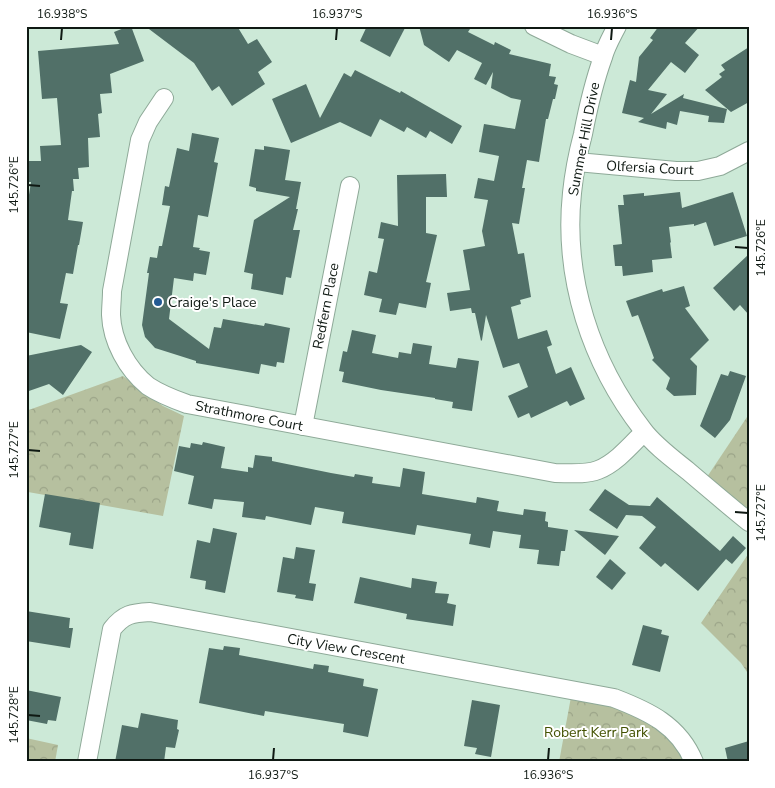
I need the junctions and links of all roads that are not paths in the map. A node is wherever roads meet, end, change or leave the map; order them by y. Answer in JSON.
{"nodes":[{"id":1,"x":534,"y":26,"type":"edge"},
{"id":2,"x":617,"y":26,"type":"edge"},
{"id":3,"x":603,"y":56,"type":"junction"},
{"id":4,"x":164,"y":98,"type":"dead end"},
{"id":5,"x":749,"y":151,"type":"edge"},
{"id":6,"x":576,"y":162,"type":"junction"},
{"id":7,"x":350,"y":186,"type":"dead end"},
{"id":8,"x":303,"y":426,"type":"junction"},
{"id":9,"x":644,"y":432,"type":"junction"},
{"id":10,"x":749,"y":522,"type":"edge"},
{"id":11,"x":87,"y":762,"type":"edge"},
{"id":12,"x":694,"y":762,"type":"edge"}],
"edges":[{"from":1,"to":3,"type":"street"},
{"from":2,"to":3,"type":"street","name":"Summer Hill Drive"},
{"from":3,"to":6,"type":"street","name":"Summer Hill Drive"},
{"from":4,"to":8,"type":"street","name":"Strathmore Court"},
{"from":5,"to":6,"type":"street","name":"Olfersia Court"},
{"from":6,"to":9,"type":"street","name":"Summer Hill Drive"},
{"from":7,"to":8,"type":"street","name":"Redfern Place"},
{"from":8,"to":9,"type":"street","name":"Strathmore Court"},
{"from":9,"to":10,"type":"street","name":"Summer Hill Drive"},
{"from":11,"to":12,"type":"street","name":"City View Crescent"}]}
